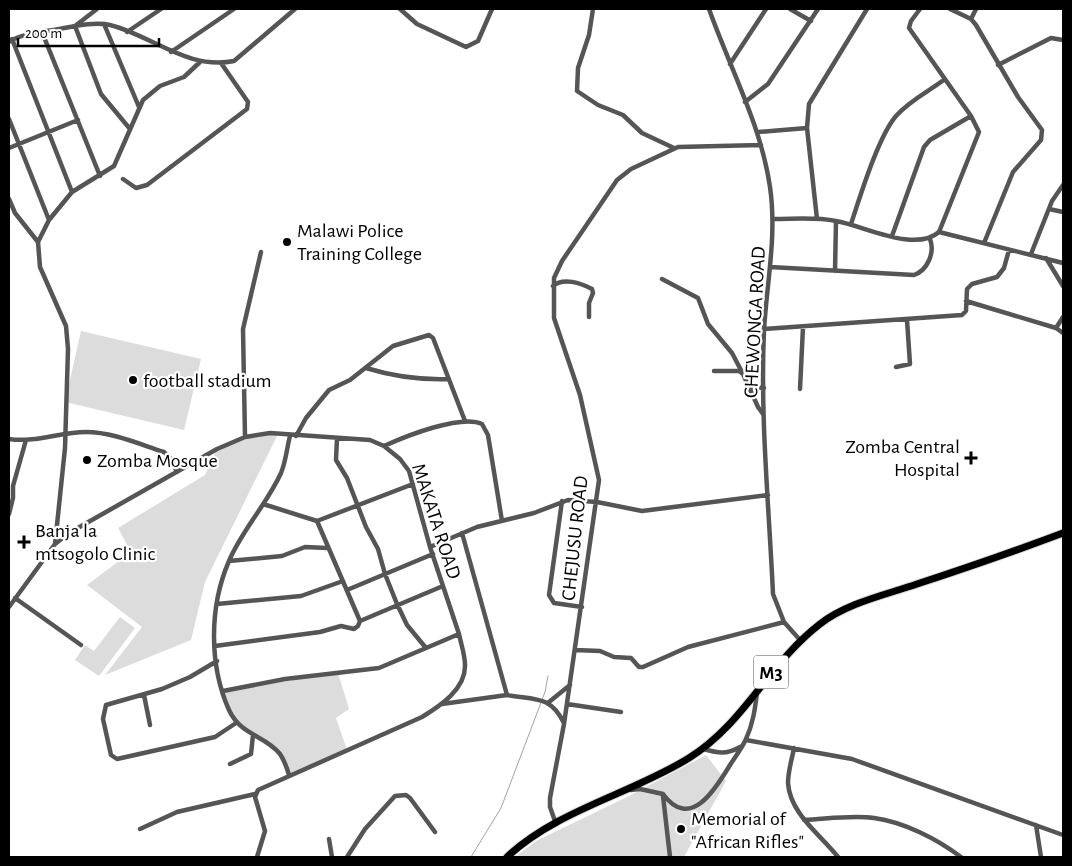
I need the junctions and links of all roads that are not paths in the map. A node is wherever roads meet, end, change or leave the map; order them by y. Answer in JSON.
{"nodes":[{"id":1,"x":97,"y":9,"type":"edge"},
{"id":2,"x":161,"y":9,"type":"edge"},
{"id":3,"x":234,"y":9,"type":"edge"},
{"id":4,"x":295,"y":9,"type":"edge"},
{"id":5,"x":400,"y":9,"type":"edge"},
{"id":6,"x":492,"y":9,"type":"edge"},
{"id":7,"x":593,"y":9,"type":"edge"},
{"id":8,"x":710,"y":9,"type":"edge"},
{"id":9,"x":766,"y":9,"type":"edge"},
{"id":10,"x":790,"y":9,"type":"edge"},
{"id":11,"x":818,"y":9,"type":"edge"},
{"id":12,"x":867,"y":9,"type":"edge"},
{"id":13,"x":920,"y":9,"type":"edge"},
{"id":14,"x":950,"y":9,"type":"edge"},
{"id":15,"x":976,"y":9,"type":"edge"},
{"id":16,"x":971,"y":19,"type":"junction"},
{"id":17,"x":811,"y":21,"type":"junction"},
{"id":18,"x":104,"y":24,"type":"junction"},
{"id":19,"x":75,"y":26,"type":"junction"},
{"id":20,"x":42,"y":32,"type":"junction"},
{"id":21,"x":127,"y":32,"type":"junction"},
{"id":22,"x":10,"y":40,"type":"edge"},
{"id":23,"x":1063,"y":40,"type":"edge"},
{"id":24,"x":171,"y":52,"type":"junction"},
{"id":25,"x":200,"y":62,"type":"junction"},
{"id":26,"x":221,"y":63,"type":"junction"},
{"id":27,"x":730,"y":64,"type":"junction"},
{"id":28,"x":998,"y":65,"type":"junction"},
{"id":29,"x":945,"y":79,"type":"junction"},
{"id":30,"x":745,"y":102,"type":"junction"},
{"id":31,"x":139,"y":108,"type":"junction"},
{"id":32,"x":971,"y":116,"type":"junction"},
{"id":33,"x":9,"y":119,"type":"edge"},
{"id":34,"x":78,"y":120,"type":"junction"},
{"id":35,"x":807,"y":128,"type":"junction"},
{"id":36,"x":130,"y":129,"type":"junction"},
{"id":37,"x":48,"y":132,"type":"junction"},
{"id":38,"x":758,"y":132,"type":"junction"},
{"id":39,"x":18,"y":144,"type":"junction"},
{"id":40,"x":762,"y":145,"type":"junction"},
{"id":41,"x":9,"y":148,"type":"edge"},
{"id":42,"x":674,"y":148,"type":"junction"},
{"id":43,"x":100,"y":176,"type":"junction"},
{"id":44,"x":123,"y":179,"type":"dead end"},
{"id":45,"x":1063,"y":185,"type":"edge"},
{"id":46,"x":72,"y":192,"type":"junction"},
{"id":47,"x":9,"y":198,"type":"edge"},
{"id":48,"x":1049,"y":209,"type":"junction"},
{"id":49,"x":1063,"y":212,"type":"edge"},
{"id":50,"x":775,"y":219,"type":"junction"},
{"id":51,"x":49,"y":220,"type":"junction"},
{"id":52,"x":817,"y":220,"type":"junction"},
{"id":53,"x":836,"y":221,"type":"junction"},
{"id":54,"x":851,"y":224,"type":"junction"},
{"id":55,"x":940,"y":232,"type":"junction"},
{"id":56,"x":892,"y":236,"type":"junction"},
{"id":57,"x":930,"y":239,"type":"junction"},
{"id":58,"x":38,"y":242,"type":"junction"},
{"id":59,"x":984,"y":243,"type":"junction"},
{"id":60,"x":1009,"y":250,"type":"junction"},
{"id":61,"x":261,"y":252,"type":"dead end"},
{"id":62,"x":1031,"y":254,"type":"junction"},
{"id":63,"x":1046,"y":258,"type":"junction"},
{"id":64,"x":1063,"y":262,"type":"edge"},
{"id":65,"x":770,"y":268,"type":"junction"},
{"id":66,"x":834,"y":271,"type":"junction"},
{"id":67,"x":662,"y":279,"type":"dead end"},
{"id":68,"x":553,"y":286,"type":"junction"},
{"id":69,"x":1063,"y":286,"type":"edge"},
{"id":70,"x":966,"y":301,"type":"junction"},
{"id":71,"x":589,"y":317,"type":"dead end"},
{"id":72,"x":1063,"y":317,"type":"edge"},
{"id":73,"x":907,"y":320,"type":"junction"},
{"id":74,"x":803,"y":327,"type":"junction"},
{"id":75,"x":1056,"y":328,"type":"junction"},
{"id":76,"x":764,"y":329,"type":"junction"},
{"id":77,"x":1063,"y":333,"type":"edge"},
{"id":78,"x":896,"y":367,"type":"dead end"},
{"id":79,"x":366,"y":368,"type":"junction"},
{"id":80,"x":714,"y":371,"type":"dead end"},
{"id":81,"x":743,"y":374,"type":"junction"},
{"id":82,"x":449,"y":378,"type":"junction"},
{"id":83,"x":750,"y":387,"type":"junction"},
{"id":84,"x":764,"y":388,"type":"junction"},
{"id":85,"x":800,"y":389,"type":"dead end"},
{"id":86,"x":764,"y":414,"type":"junction"},
{"id":87,"x":466,"y":420,"type":"junction"},
{"id":88,"x":65,"y":435,"type":"junction"},
{"id":89,"x":290,"y":436,"type":"junction"},
{"id":90,"x":296,"y":436,"type":"junction"},
{"id":91,"x":245,"y":437,"type":"junction"},
{"id":92,"x":337,"y":438,"type":"junction"},
{"id":93,"x":9,"y":439,"type":"edge"},
{"id":94,"x":26,"y":440,"type":"junction"},
{"id":95,"x":384,"y":446,"type":"junction"},
{"id":96,"x":177,"y":472,"type":"junction"},
{"id":97,"x":413,"y":484,"type":"junction"},
{"id":98,"x":768,"y":495,"type":"junction"},
{"id":99,"x":562,"y":501,"type":"junction"},
{"id":100,"x":597,"y":502,"type":"junction"},
{"id":101,"x":263,"y":504,"type":"junction"},
{"id":102,"x":358,"y":505,"type":"junction"},
{"id":103,"x":9,"y":514,"type":"edge"},
{"id":104,"x":317,"y":521,"type":"junction"},
{"id":105,"x":502,"y":521,"type":"junction"},
{"id":106,"x":462,"y":533,"type":"junction"},
{"id":107,"x":1063,"y":533,"type":"edge"},
{"id":108,"x":55,"y":544,"type":"junction"},
{"id":109,"x":430,"y":547,"type":"junction"},
{"id":110,"x":327,"y":548,"type":"junction"},
{"id":111,"x":432,"y":554,"type":"junction"},
{"id":112,"x":229,"y":560,"type":"junction"},
{"id":113,"x":385,"y":574,"type":"junction"},
{"id":114,"x":343,"y":581,"type":"junction"},
{"id":115,"x":443,"y":586,"type":"junction"},
{"id":116,"x":347,"y":590,"type":"junction"},
{"id":117,"x":15,"y":598,"type":"junction"},
{"id":118,"x":216,"y":604,"type":"junction"},
{"id":119,"x":397,"y":604,"type":"junction"},
{"id":120,"x":9,"y":606,"type":"edge"},
{"id":121,"x":582,"y":607,"type":"junction"},
{"id":122,"x":360,"y":621,"type":"junction"},
{"id":123,"x":784,"y":622,"type":"junction"},
{"id":124,"x":459,"y":634,"type":"junction"},
{"id":125,"x":800,"y":640,"type":"junction"},
{"id":126,"x":81,"y":645,"type":"dead end"},
{"id":127,"x":215,"y":646,"type":"junction"},
{"id":128,"x":426,"y":648,"type":"junction"},
{"id":129,"x":575,"y":650,"type":"junction"},
{"id":130,"x":217,"y":661,"type":"junction"},
{"id":131,"x":570,"y":685,"type":"junction"},
{"id":132,"x":223,"y":691,"type":"junction"},
{"id":133,"x":757,"y":693,"type":"junction"},
{"id":134,"x":144,"y":695,"type":"junction"},
{"id":135,"x":507,"y":695,"type":"junction"},
{"id":136,"x":549,"y":702,"type":"junction"},
{"id":137,"x":441,"y":704,"type":"junction"},
{"id":138,"x":567,"y":704,"type":"junction"},
{"id":139,"x":621,"y":712,"type":"dead end"},
{"id":140,"x":236,"y":723,"type":"junction"},
{"id":141,"x":564,"y":724,"type":"junction"},
{"id":142,"x":150,"y":725,"type":"dead end"},
{"id":143,"x":253,"y":735,"type":"junction"},
{"id":144,"x":746,"y":740,"type":"junction"},
{"id":145,"x":741,"y":747,"type":"junction"},
{"id":146,"x":794,"y":748,"type":"junction"},
{"id":147,"x":702,"y":749,"type":"junction"},
{"id":148,"x":230,"y":764,"type":"dead end"},
{"id":149,"x":289,"y":775,"type":"junction"},
{"id":150,"x":627,"y":790,"type":"junction"},
{"id":151,"x":255,"y":794,"type":"junction"},
{"id":152,"x":663,"y":794,"type":"junction"},
{"id":153,"x":804,"y":820,"type":"junction"},
{"id":154,"x":556,"y":824,"type":"junction"},
{"id":155,"x":1036,"y":825,"type":"junction"},
{"id":156,"x":140,"y":829,"type":"dead end"},
{"id":157,"x":435,"y":832,"type":"dead end"},
{"id":158,"x":1063,"y":835,"type":"edge"},
{"id":159,"x":329,"y":839,"type":"dead end"},
{"id":160,"x":257,"y":857,"type":"edge"},
{"id":161,"x":332,"y":857,"type":"edge"},
{"id":162,"x":347,"y":857,"type":"edge"},
{"id":163,"x":507,"y":857,"type":"edge"},
{"id":164,"x":670,"y":857,"type":"edge"},
{"id":165,"x":838,"y":857,"type":"edge"},
{"id":166,"x":961,"y":857,"type":"edge"},
{"id":167,"x":1041,"y":857,"type":"edge"}],
"edges":[{"from":1,"to":19,"type":"street"},
{"from":2,"to":21,"type":"street"},
{"from":3,"to":24,"type":"street"},
{"from":4,"to":26,"type":"street"},
{"from":5,"to":6,"type":"street"},
{"from":7,"to":42,"type":"street"},
{"from":8,"to":27,"type":"street","name":"CHEWONGA ROAD"},
{"from":9,"to":27,"type":"street"},
{"from":10,"to":17,"type":"street"},
{"from":11,"to":17,"type":"street"},
{"from":12,"to":35,"type":"street"},
{"from":13,"to":29,"type":"street"},
{"from":14,"to":16,"type":"street"},
{"from":15,"to":16,"type":"street"},
{"from":16,"to":28,"type":"street"},
{"from":17,"to":30,"type":"street"},
{"from":18,"to":19,"type":"street"},
{"from":18,"to":21,"type":"street"},
{"from":18,"to":31,"type":"street"},
{"from":19,"to":20,"type":"street"},
{"from":19,"to":36,"type":"street"},
{"from":20,"to":22,"type":"street"},
{"from":20,"to":34,"type":"street"},
{"from":21,"to":24,"type":"street"},
{"from":22,"to":37,"type":"street"},
{"from":23,"to":28,"type":"street"},
{"from":24,"to":25,"type":"street"},
{"from":25,"to":26,"type":"street"},
{"from":25,"to":31,"type":"street"},
{"from":26,"to":44,"type":"street"},
{"from":27,"to":30,"type":"street","name":"CHEWONGA ROAD"},
{"from":28,"to":59,"type":"street"},
{"from":29,"to":32,"type":"street"},
{"from":29,"to":54,"type":"street"},
{"from":30,"to":38,"type":"street","name":"CHEWONGA ROAD"},
{"from":31,"to":36,"type":"street"},
{"from":32,"to":55,"type":"street"},
{"from":32,"to":56,"type":"street"},
{"from":33,"to":39,"type":"street"},
{"from":34,"to":37,"type":"street"},
{"from":34,"to":43,"type":"street"},
{"from":35,"to":38,"type":"street"},
{"from":35,"to":52,"type":"street"},
{"from":36,"to":43,"type":"street"},
{"from":37,"to":39,"type":"street"},
{"from":37,"to":46,"type":"street"},
{"from":38,"to":40,"type":"street","name":"CHEWONGA ROAD"},
{"from":39,"to":41,"type":"street"},
{"from":39,"to":51,"type":"street"},
{"from":40,"to":42,"type":"street"},
{"from":40,"to":50,"type":"street","name":"CHEWONGA ROAD"},
{"from":42,"to":68,"type":"street","name":"CHEJUSU ROAD"},
{"from":43,"to":46,"type":"street"},
{"from":45,"to":48,"type":"street"},
{"from":46,"to":51,"type":"street"},
{"from":47,"to":58,"type":"street"},
{"from":48,"to":49,"type":"street"},
{"from":48,"to":62,"type":"street"},
{"from":50,"to":52,"type":"street"},
{"from":50,"to":65,"type":"street","name":"CHEWONGA ROAD"},
{"from":51,"to":58,"type":"street"},
{"from":52,"to":53,"type":"street"},
{"from":53,"to":54,"type":"street"},
{"from":53,"to":66,"type":"street"},
{"from":54,"to":56,"type":"street"},
{"from":55,"to":57,"type":"street"},
{"from":55,"to":59,"type":"street"},
{"from":56,"to":57,"type":"street"},
{"from":57,"to":66,"type":"street"},
{"from":58,"to":88,"type":"street"},
{"from":59,"to":60,"type":"street"},
{"from":60,"to":62,"type":"street"},
{"from":60,"to":70,"type":"street"},
{"from":61,"to":91,"type":"street"},
{"from":62,"to":63,"type":"street"},
{"from":63,"to":64,"type":"street"},
{"from":63,"to":69,"type":"street"},
{"from":65,"to":66,"type":"street"},
{"from":65,"to":76,"type":"street","name":"CHEWONGA ROAD"},
{"from":67,"to":81,"type":"street"},
{"from":68,"to":71,"type":"street"},
{"from":68,"to":100,"type":"street","name":"CHEJUSU ROAD"},
{"from":70,"to":73,"type":"street"},
{"from":70,"to":75,"type":"street"},
{"from":72,"to":75,"type":"street"},
{"from":73,"to":74,"type":"street"},
{"from":73,"to":78,"type":"street"},
{"from":74,"to":76,"type":"street"},
{"from":74,"to":85,"type":"street"},
{"from":75,"to":77,"type":"street"},
{"from":76,"to":84,"type":"street","name":"CHEWONGA ROAD"},
{"from":79,"to":82,"type":"street"},
{"from":79,"to":82,"type":"street"},
{"from":79,"to":90,"type":"street"},
{"from":80,"to":81,"type":"street"},
{"from":81,"to":83,"type":"street"},
{"from":82,"to":87,"type":"street"},
{"from":83,"to":84,"type":"street"},
{"from":83,"to":86,"type":"street"},
{"from":84,"to":86,"type":"street","name":"CHEWONGA ROAD"},
{"from":86,"to":98,"type":"street","name":"CHEWONGA ROAD"},
{"from":87,"to":95,"type":"street"},
{"from":87,"to":105,"type":"street"},
{"from":88,"to":94,"type":"street"},
{"from":88,"to":96,"type":"street"},
{"from":88,"to":108,"type":"street"},
{"from":89,"to":90,"type":"street","name":"MAKATA ROAD"},
{"from":89,"to":91,"type":"street","name":"MAKATA ROAD"},
{"from":89,"to":101,"type":"street"},
{"from":90,"to":92,"type":"street","name":"MAKATA ROAD"},
{"from":91,"to":96,"type":"street","name":"MAKATA ROAD"},
{"from":92,"to":95,"type":"street","name":"MAKATA ROAD"},
{"from":92,"to":102,"type":"street"},
{"from":93,"to":94,"type":"street"},
{"from":94,"to":103,"type":"street"},
{"from":95,"to":97,"type":"street","name":"MAKATA ROAD"},
{"from":96,"to":108,"type":"street","name":"MAKATA ROAD"},
{"from":97,"to":102,"type":"street"},
{"from":97,"to":109,"type":"street","name":"MAKATA ROAD"},
{"from":98,"to":100,"type":"street"},
{"from":98,"to":123,"type":"street","name":"CHEWONGA ROAD"},
{"from":99,"to":100,"type":"street"},
{"from":99,"to":105,"type":"street"},
{"from":99,"to":121,"type":"street"},
{"from":100,"to":121,"type":"street","name":"CHEJUSU ROAD"},
{"from":101,"to":104,"type":"street"},
{"from":101,"to":112,"type":"street"},
{"from":102,"to":104,"type":"street"},
{"from":102,"to":113,"type":"street"},
{"from":104,"to":110,"type":"street"},
{"from":105,"to":106,"type":"street"},
{"from":106,"to":109,"type":"street"},
{"from":106,"to":135,"type":"street"},
{"from":107,"to":125,"type":"highway","number":"M3"},
{"from":108,"to":117,"type":"street"},
{"from":109,"to":111,"type":"street","name":"MAKATA ROAD"},
{"from":110,"to":112,"type":"street"},
{"from":110,"to":114,"type":"street"},
{"from":111,"to":113,"type":"street"},
{"from":111,"to":115,"type":"street","name":"MAKATA ROAD"},
{"from":112,"to":118,"type":"street"},
{"from":113,"to":116,"type":"street"},
{"from":113,"to":119,"type":"street"},
{"from":114,"to":116,"type":"street"},
{"from":114,"to":118,"type":"street"},
{"from":115,"to":119,"type":"street"},
{"from":115,"to":124,"type":"street","name":"MAKATA ROAD"},
{"from":116,"to":122,"type":"street"},
{"from":117,"to":120,"type":"street"},
{"from":117,"to":126,"type":"street"},
{"from":118,"to":127,"type":"street"},
{"from":119,"to":122,"type":"street"},
{"from":119,"to":128,"type":"street"},
{"from":121,"to":129,"type":"street","name":"CHEJUSU ROAD"},
{"from":122,"to":127,"type":"street"},
{"from":123,"to":125,"type":"street","name":"CHEWONGA ROAD"},
{"from":123,"to":129,"type":"street"},
{"from":124,"to":128,"type":"street"},
{"from":124,"to":137,"type":"street","name":"MAKATA ROAD"},
{"from":125,"to":133,"type":"highway","number":"M3"},
{"from":127,"to":130,"type":"street"},
{"from":128,"to":132,"type":"street"},
{"from":129,"to":131,"type":"street","name":"CHEJUSU ROAD"},
{"from":130,"to":132,"type":"street"},
{"from":130,"to":134,"type":"street"},
{"from":131,"to":136,"type":"street"},
{"from":131,"to":138,"type":"street","name":"CHEJUSU ROAD"},
{"from":132,"to":140,"type":"street"},
{"from":133,"to":144,"type":"street"},
{"from":133,"to":147,"type":"highway","number":"M3"},
{"from":134,"to":140,"type":"street"},
{"from":134,"to":142,"type":"street"},
{"from":135,"to":136,"type":"street"},
{"from":135,"to":137,"type":"street"},
{"from":136,"to":141,"type":"street"},
{"from":137,"to":149,"type":"street","name":"MAKATA ROAD"},
{"from":138,"to":139,"type":"street"},
{"from":138,"to":141,"type":"street","name":"CHEJUSU ROAD"},
{"from":140,"to":143,"type":"street"},
{"from":141,"to":154,"type":"street","name":"CHEJUSU ROAD"},
{"from":143,"to":148,"type":"street"},
{"from":143,"to":149,"type":"street"},
{"from":144,"to":145,"type":"street"},
{"from":144,"to":146,"type":"street"},
{"from":145,"to":147,"type":"street"},
{"from":145,"to":152,"type":"street"},
{"from":146,"to":153,"type":"street"},
{"from":146,"to":155,"type":"street"},
{"from":147,"to":150,"type":"highway","number":"M3"},
{"from":149,"to":151,"type":"street","name":"MAKATA ROAD"},
{"from":150,"to":152,"type":"street"},
{"from":150,"to":154,"type":"highway","number":"M3"},
{"from":151,"to":156,"type":"street","name":"MAKATA ROAD"},
{"from":151,"to":160,"type":"street"},
{"from":152,"to":164,"type":"street"},
{"from":153,"to":165,"type":"street"},
{"from":153,"to":166,"type":"street"},
{"from":154,"to":163,"type":"highway","number":"M3"},
{"from":155,"to":158,"type":"street"},
{"from":155,"to":167,"type":"street"},
{"from":157,"to":162,"type":"street"},
{"from":159,"to":161,"type":"street"}]}
